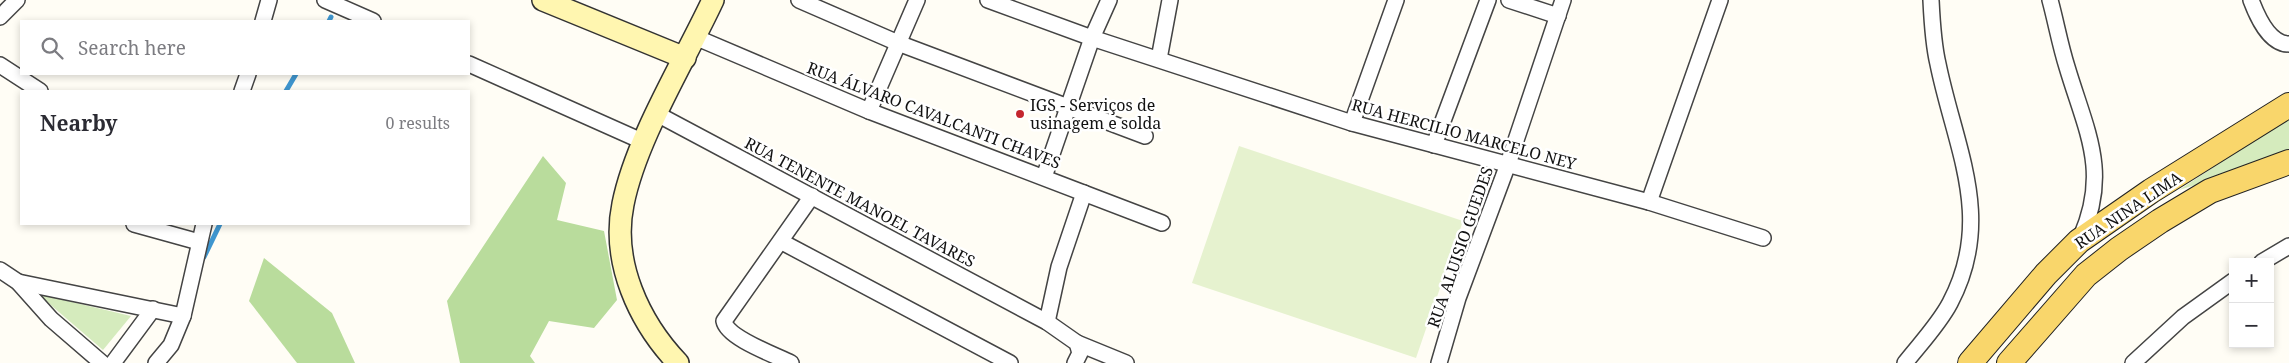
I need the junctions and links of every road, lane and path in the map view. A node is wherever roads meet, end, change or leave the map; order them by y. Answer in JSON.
{"nodes":[{"id":1,"x":17,"y":0,"type":"edge"},
{"id":2,"x":269,"y":0,"type":"edge"},
{"id":3,"x":325,"y":0,"type":"edge"},
{"id":4,"x":543,"y":0,"type":"edge"},
{"id":5,"x":713,"y":0,"type":"edge"},
{"id":6,"x":798,"y":0,"type":"edge"},
{"id":7,"x":917,"y":0,"type":"edge"},
{"id":8,"x":988,"y":0,"type":"edge"},
{"id":9,"x":1108,"y":0,"type":"edge"},
{"id":10,"x":1170,"y":0,"type":"edge"},
{"id":11,"x":1396,"y":0,"type":"edge"},
{"id":12,"x":1488,"y":0,"type":"edge"},
{"id":13,"x":1509,"y":0,"type":"edge"},
{"id":14,"x":1563,"y":0,"type":"edge"},
{"id":15,"x":1720,"y":0,"type":"edge"},
{"id":16,"x":1931,"y":0,"type":"edge"},
{"id":17,"x":2050,"y":0,"type":"edge"},
{"id":18,"x":2251,"y":0,"type":"edge"},
{"id":19,"x":576,"y":6,"type":"edge"},
{"id":20,"x":1558,"y":16,"type":"junction"},
{"id":21,"x":0,"y":17,"type":"edge"},
{"id":22,"x":263,"y":20,"type":"edge"},
{"id":23,"x":371,"y":20,"type":"edge"},
{"id":24,"x":695,"y":38,"type":"junction"},
{"id":25,"x":1092,"y":38,"type":"junction"},
{"id":26,"x":898,"y":44,"type":"junction"},
{"id":27,"x":2289,"y":44,"type":"edge"},
{"id":28,"x":685,"y":58,"type":"junction"},
{"id":29,"x":1159,"y":59,"type":"junction"},
{"id":30,"x":0,"y":64,"type":"edge"},
{"id":31,"x":470,"y":64,"type":"edge"},
{"id":32,"x":248,"y":75,"type":"edge"},
{"id":33,"x":39,"y":90,"type":"edge"},
{"id":34,"x":242,"y":90,"type":"edge"},
{"id":35,"x":2289,"y":105,"type":"edge"},
{"id":36,"x":1069,"y":108,"type":"junction"},
{"id":37,"x":869,"y":111,"type":"junction"},
{"id":38,"x":657,"y":114,"type":"junction"},
{"id":39,"x":1352,"y":124,"type":"junction"},
{"id":40,"x":1145,"y":136,"type":"dead end"},
{"id":41,"x":644,"y":142,"type":"junction"},
{"id":42,"x":1434,"y":145,"type":"junction"},
{"id":43,"x":2289,"y":162,"type":"edge"},
{"id":44,"x":1508,"y":164,"type":"junction"},
{"id":45,"x":1044,"y":177,"type":"junction"},
{"id":46,"x":1084,"y":193,"type":"junction"},
{"id":47,"x":812,"y":196,"type":"junction"},
{"id":48,"x":1649,"y":202,"type":"junction"},
{"id":49,"x":1162,"y":223,"type":"dead end"},
{"id":50,"x":138,"y":225,"type":"edge"},
{"id":51,"x":204,"y":225,"type":"edge"},
{"id":52,"x":1763,"y":238,"type":"dead end"},
{"id":53,"x":2079,"y":241,"type":"junction"},
{"id":54,"x":199,"y":242,"type":"junction"},
{"id":55,"x":782,"y":242,"type":"junction"},
{"id":56,"x":2289,"y":246,"type":"edge"},
{"id":57,"x":2269,"y":258,"type":"edge"},
{"id":58,"x":0,"y":270,"type":"edge"},
{"id":59,"x":18,"y":282,"type":"junction"},
{"id":60,"x":2229,"y":284,"type":"edge"},
{"id":61,"x":153,"y":310,"type":"junction"},
{"id":62,"x":183,"y":316,"type":"junction"},
{"id":63,"x":1046,"y":322,"type":"junction"},
{"id":64,"x":1077,"y":343,"type":"junction"},
{"id":65,"x":102,"y":363,"type":"edge"},
{"id":66,"x":113,"y":363,"type":"edge"},
{"id":67,"x":156,"y":363,"type":"edge"},
{"id":68,"x":678,"y":363,"type":"edge"},
{"id":69,"x":791,"y":363,"type":"edge"},
{"id":70,"x":1010,"y":363,"type":"edge"},
{"id":71,"x":1075,"y":363,"type":"edge"},
{"id":72,"x":1126,"y":363,"type":"edge"},
{"id":73,"x":1439,"y":363,"type":"edge"},
{"id":74,"x":1904,"y":363,"type":"edge"},
{"id":75,"x":1970,"y":363,"type":"edge"},
{"id":76,"x":2009,"y":363,"type":"edge"},
{"id":77,"x":2133,"y":363,"type":"edge"}],
"edges":[{"from":1,"to":21,"type":"street"},
{"from":2,"to":22,"type":"street"},
{"from":3,"to":23,"type":"street"},
{"from":4,"to":19,"type":"street"},
{"from":5,"to":24,"type":"street"},
{"from":6,"to":26,"type":"street"},
{"from":7,"to":26,"type":"street"},
{"from":8,"to":25,"type":"street","name":"RUA HERCILIO MARCELO NEY"},
{"from":9,"to":25,"type":"street"},
{"from":10,"to":29,"type":"street"},
{"from":11,"to":39,"type":"street"},
{"from":12,"to":42,"type":"street"},
{"from":13,"to":20,"type":"street"},
{"from":14,"to":20,"type":"street","name":"RUA ALUISIO GUEDES"},
{"from":15,"to":48,"type":"street"},
{"from":16,"to":74,"type":"street"},
{"from":17,"to":53,"type":"street"},
{"from":18,"to":27,"type":"street"},
{"from":19,"to":28,"type":"street"},
{"from":20,"to":44,"type":"street","name":"RUA ALUISIO GUEDES"},
{"from":24,"to":28,"type":"street"},
{"from":24,"to":37,"type":"street","name":"RUA ÁLVARO CAVALCANTI CHAVES"},
{"from":25,"to":29,"type":"street","name":"RUA HERCILIO MARCELO NEY"},
{"from":25,"to":36,"type":"street"},
{"from":26,"to":36,"type":"street"},
{"from":26,"to":37,"type":"street"},
{"from":28,"to":38,"type":"street"},
{"from":29,"to":39,"type":"street","name":"RUA HERCILIO MARCELO NEY"},
{"from":30,"to":33,"type":"street"},
{"from":31,"to":41,"type":"street"},
{"from":32,"to":34,"type":"street"},
{"from":35,"to":53,"type":"main road","name":"RUA NINA LIMA"},
{"from":36,"to":40,"type":"street"},
{"from":36,"to":45,"type":"street"},
{"from":37,"to":45,"type":"street","name":"RUA ÁLVARO CAVALCANTI CHAVES"},
{"from":38,"to":41,"type":"street"},
{"from":38,"to":47,"type":"street","name":"RUA TENENTE MANOEL TAVARES"},
{"from":39,"to":42,"type":"street","name":"RUA HERCILIO MARCELO NEY"},
{"from":41,"to":68,"type":"street"},
{"from":42,"to":44,"type":"street","name":"RUA HERCILIO MARCELO NEY"},
{"from":43,"to":76,"type":"main road","name":"RUA NINA LIMA"},
{"from":44,"to":48,"type":"street","name":"RUA HERCILIO MARCELO NEY"},
{"from":44,"to":73,"type":"street","name":"RUA ALUISIO GUEDES"},
{"from":45,"to":46,"type":"street","name":"RUA ÁLVARO CAVALCANTI CHAVES"},
{"from":46,"to":49,"type":"street","name":"RUA ÁLVARO CAVALCANTI CHAVES"},
{"from":46,"to":63,"type":"street"},
{"from":47,"to":55,"type":"street"},
{"from":47,"to":63,"type":"street","name":"RUA TENENTE MANOEL TAVARES"},
{"from":48,"to":52,"type":"street","name":"RUA HERCILIO MARCELO NEY"},
{"from":50,"to":54,"type":"street"},
{"from":51,"to":54,"type":"street"},
{"from":53,"to":75,"type":"main road","name":"RUA NINA LIMA"},
{"from":54,"to":62,"type":"street"},
{"from":55,"to":69,"type":"street"},
{"from":55,"to":70,"type":"street"},
{"from":56,"to":57,"type":"street"},
{"from":58,"to":59,"type":"street"},
{"from":59,"to":61,"type":"street"},
{"from":59,"to":65,"type":"street"},
{"from":60,"to":77,"type":"street"},
{"from":61,"to":62,"type":"street"},
{"from":61,"to":66,"type":"street"},
{"from":62,"to":67,"type":"street"},
{"from":63,"to":64,"type":"street","name":"RUA TENENTE MANOEL TAVARES"},
{"from":64,"to":71,"type":"street"},
{"from":64,"to":72,"type":"street"}]}
